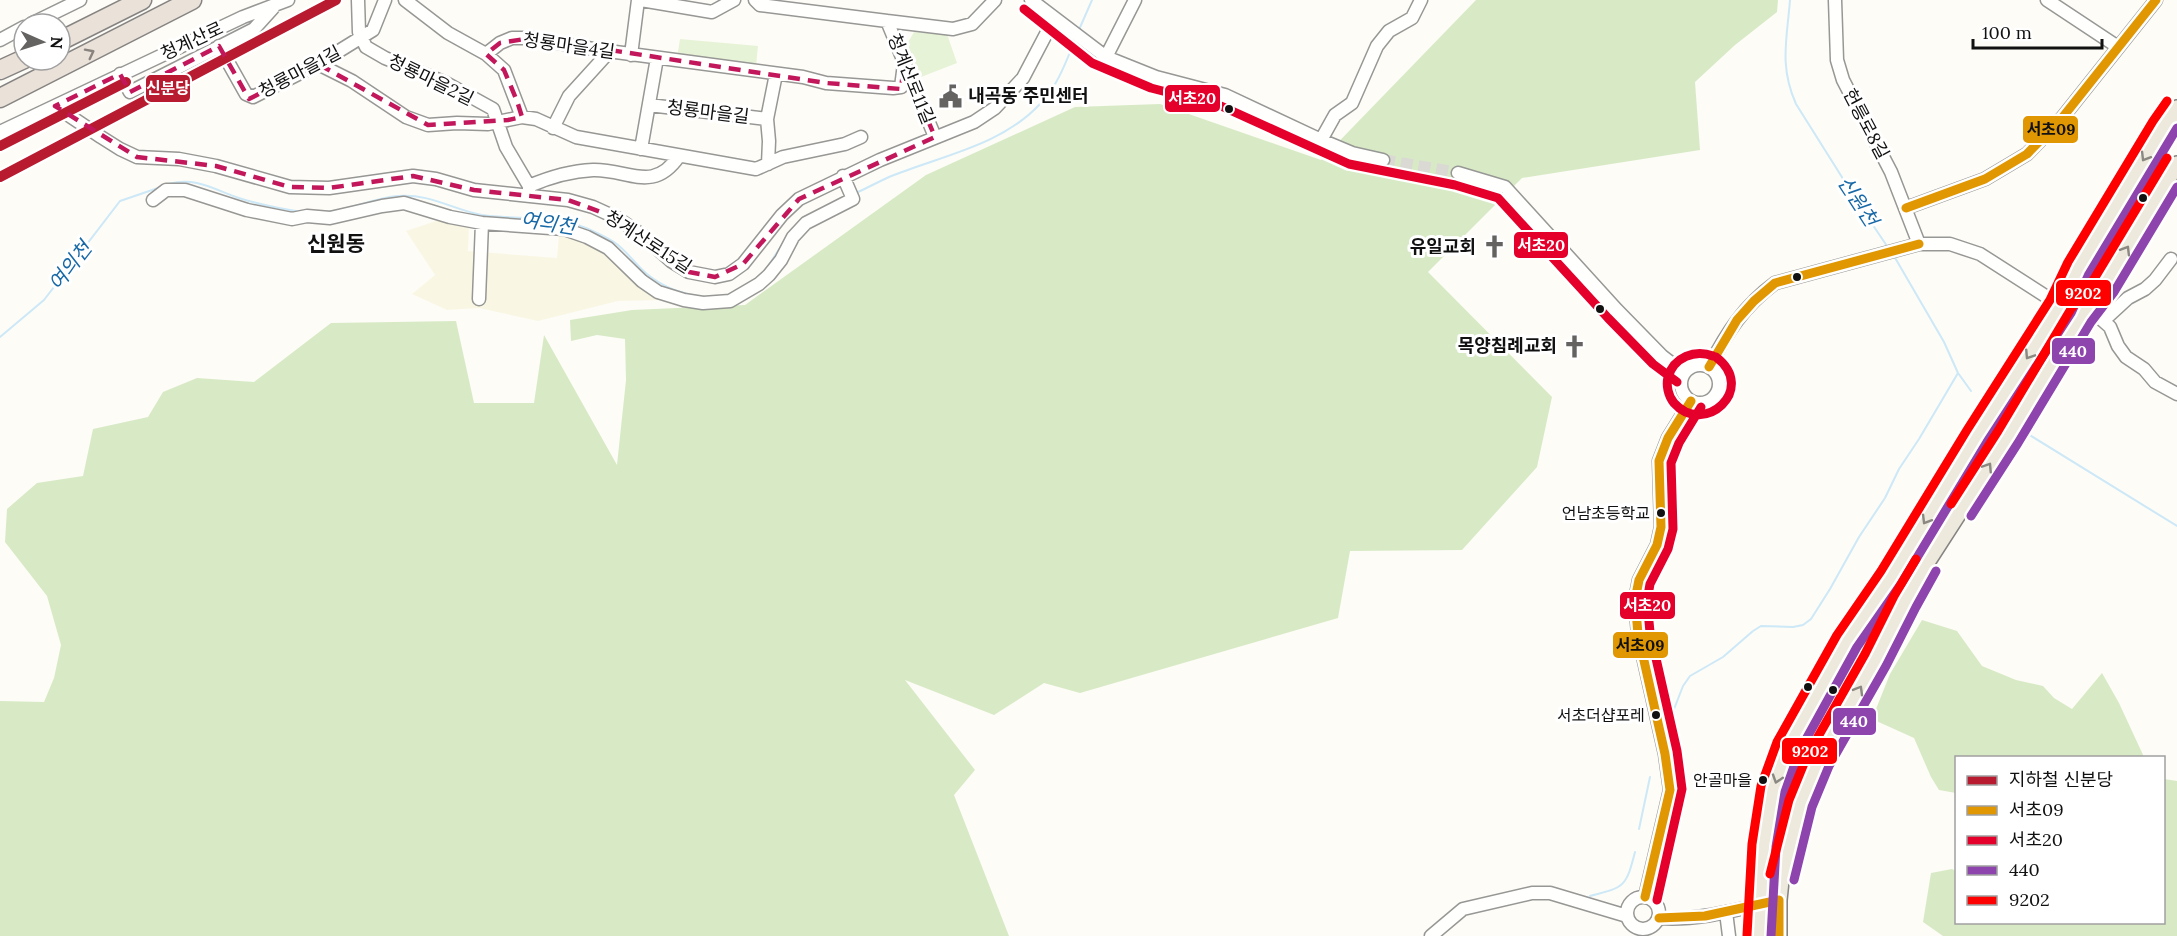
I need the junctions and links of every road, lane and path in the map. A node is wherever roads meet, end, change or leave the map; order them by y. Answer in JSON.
{"nodes":[{"id":1,"x":80,"y":0,"type":"edge"},
{"id":2,"x":141,"y":0,"type":"edge"},
{"id":3,"x":192,"y":0,"type":"edge"},
{"id":4,"x":358,"y":0,"type":"edge"},
{"id":5,"x":385,"y":0,"type":"edge"},
{"id":6,"x":405,"y":0,"type":"edge"},
{"id":7,"x":639,"y":0,"type":"edge"},
{"id":8,"x":755,"y":0,"type":"edge"},
{"id":9,"x":995,"y":0,"type":"edge"},
{"id":10,"x":1031,"y":0,"type":"edge"},
{"id":11,"x":1135,"y":0,"type":"edge"},
{"id":12,"x":1421,"y":0,"type":"edge"},
{"id":13,"x":1835,"y":0,"type":"edge"},
{"id":14,"x":2047,"y":0,"type":"edge"},
{"id":15,"x":2156,"y":0,"type":"edge"},
{"id":16,"x":282,"y":2,"type":"edge"},
{"id":17,"x":668,"y":2,"type":"edge"},
{"id":18,"x":726,"y":2,"type":"edge"},
{"id":19,"x":56,"y":12,"type":"edge"},
{"id":20,"x":888,"y":21,"type":"junction"},
{"id":21,"x":1057,"y":21,"type":"junction"},
{"id":22,"x":72,"y":35,"type":"edge"},
{"id":23,"x":362,"y":38,"type":"junction"},
{"id":24,"x":219,"y":46,"type":"junction"},
{"id":25,"x":2118,"y":47,"type":"junction"},
{"id":26,"x":609,"y":52,"type":"junction"},
{"id":27,"x":486,"y":54,"type":"junction"},
{"id":28,"x":631,"y":55,"type":"junction"},
{"id":29,"x":1103,"y":55,"type":"junction"},
{"id":30,"x":657,"y":58,"type":"junction"},
{"id":31,"x":318,"y":64,"type":"junction"},
{"id":32,"x":904,"y":64,"type":"junction"},
{"id":33,"x":120,"y":74,"type":"junction"},
{"id":34,"x":776,"y":74,"type":"junction"},
{"id":35,"x":0,"y":98,"type":"edge"},
{"id":36,"x":649,"y":105,"type":"junction"},
{"id":37,"x":55,"y":106,"type":"junction"},
{"id":38,"x":2177,"y":108,"type":"edge"},
{"id":39,"x":522,"y":117,"type":"junction"},
{"id":40,"x":767,"y":119,"type":"junction"},
{"id":41,"x":499,"y":122,"type":"junction"},
{"id":42,"x":553,"y":128,"type":"junction"},
{"id":43,"x":0,"y":132,"type":"edge"},
{"id":44,"x":861,"y":137,"type":"dead end"},
{"id":45,"x":935,"y":137,"type":"junction"},
{"id":46,"x":1321,"y":140,"type":"junction"},
{"id":47,"x":641,"y":149,"type":"junction"},
{"id":48,"x":679,"y":156,"type":"junction"},
{"id":49,"x":1383,"y":160,"type":"tunnel mouth"},
{"id":50,"x":768,"y":164,"type":"junction"},
{"id":51,"x":2177,"y":164,"type":"edge"},
{"id":52,"x":1458,"y":173,"type":"tunnel mouth"},
{"id":53,"x":843,"y":176,"type":"junction"},
{"id":54,"x":529,"y":190,"type":"junction"},
{"id":55,"x":153,"y":200,"type":"dead end"},
{"id":56,"x":1906,"y":208,"type":"junction"},
{"id":57,"x":482,"y":223,"type":"junction"},
{"id":58,"x":1919,"y":244,"type":"junction"},
{"id":59,"x":2171,"y":259,"type":"dead end"},
{"id":60,"x":479,"y":299,"type":"dead end"},
{"id":61,"x":2061,"y":306,"type":"junction"},
{"id":62,"x":2081,"y":315,"type":"junction"},
{"id":63,"x":2103,"y":321,"type":"junction"},
{"id":64,"x":1709,"y":367,"type":"junction"},
{"id":65,"x":1684,"y":373,"type":"junction"},
{"id":66,"x":2177,"y":394,"type":"edge"},
{"id":67,"x":1691,"y":400,"type":"junction"},
{"id":68,"x":1646,"y":897,"type":"junction"},
{"id":69,"x":1779,"y":900,"type":"junction"},
{"id":70,"x":1759,"y":904,"type":"junction"},
{"id":71,"x":1726,"y":912,"type":"junction"},
{"id":72,"x":1659,"y":918,"type":"junction"},
{"id":73,"x":1637,"y":929,"type":"edge"},
{"id":74,"x":1431,"y":936,"type":"edge"},
{"id":75,"x":1728,"y":936,"type":"edge"},
{"id":76,"x":1759,"y":936,"type":"edge"},
{"id":77,"x":1779,"y":936,"type":"edge"}],
"edges":[{"from":1,"to":19,"type":"street"},
{"from":2,"to":22,"type":"highway"},
{"from":35,"to":3,"type":"highway","one_way":true},
{"from":4,"to":23,"type":"street"},
{"from":5,"to":23,"type":"street","name":"청룡마을1길"},
{"from":6,"to":27,"type":"street"},
{"from":7,"to":17,"type":"street"},
{"from":7,"to":28,"type":"street"},
{"from":8,"to":20,"type":"street","name":"청계산로11길"},
{"from":9,"to":20,"type":"street","name":"청계산로11길"},
{"from":10,"to":21,"type":"street"},
{"from":11,"to":29,"type":"street"},
{"from":12,"to":46,"type":"street"},
{"from":13,"to":56,"type":"street","name":"헌릉로8길"},
{"from":14,"to":25,"type":"street"},
{"from":15,"to":25,"type":"street"},
{"from":16,"to":24,"type":"street"},
{"from":16,"to":33,"type":"street","name":"청계산로"},
{"from":17,"to":18,"type":"street"},
{"from":20,"to":32,"type":"street","name":"청계산로11길"},
{"from":21,"to":29,"type":"street"},
{"from":21,"to":45,"type":"street","name":"청계산로15길"},
{"from":23,"to":31,"type":"street","name":"청룡마을1길"},
{"from":23,"to":41,"type":"street","name":"청룡마을2길"},
{"from":24,"to":31,"type":"street","name":"청룡마을1길"},
{"from":24,"to":33,"type":"street"},
{"from":25,"to":56,"type":"street"},
{"from":26,"to":27,"type":"street","name":"청룡마을4길"},
{"from":26,"to":28,"type":"street","name":"청룡마을4길"},
{"from":26,"to":42,"type":"street"},
{"from":27,"to":39,"type":"street"},
{"from":28,"to":30,"type":"street","name":"청룡마을4길"},
{"from":29,"to":46,"type":"street"},
{"from":30,"to":34,"type":"street","name":"청룡마을4길"},
{"from":30,"to":36,"type":"street"},
{"from":31,"to":41,"type":"street"},
{"from":32,"to":34,"type":"street","name":"청룡마을4길"},
{"from":32,"to":45,"type":"street","name":"청계산로11길"},
{"from":33,"to":37,"type":"street","name":"청계산로"},
{"from":34,"to":40,"type":"street"},
{"from":36,"to":40,"type":"street","name":"청룡마을길"},
{"from":36,"to":47,"type":"street","name":"청룡마을길"},
{"from":37,"to":43,"type":"street","name":"청계산로"},
{"from":37,"to":54,"type":"street","name":"청계산로15길"},
{"from":38,"to":61,"type":"main road","one_way":true},
{"from":39,"to":41,"type":"street"},
{"from":39,"to":42,"type":"street"},
{"from":40,"to":50,"type":"street","name":"청룡마을길"},
{"from":41,"to":54,"type":"street"},
{"from":42,"to":47,"type":"street"},
{"from":44,"to":50,"type":"street"},
{"from":45,"to":53,"type":"street","name":"청계산로15길"},
{"from":46,"to":49,"type":"street"},
{"from":47,"to":48,"type":"street"},
{"from":48,"to":50,"type":"street"},
{"from":48,"to":54,"type":"street"},
{"from":62,"to":51,"type":"main road","one_way":true},
{"from":52,"to":65,"type":"street"},
{"from":53,"to":54,"type":"street","name":"청계산로15길"},
{"from":53,"to":57,"type":"street"},
{"from":55,"to":57,"type":"street"},
{"from":56,"to":58,"type":"street","name":"헌릉로8길"},
{"from":57,"to":60,"type":"street"},
{"from":58,"to":61,"type":"street"},
{"from":58,"to":64,"type":"street"},
{"from":59,"to":63,"type":"street"},
{"from":61,"to":62,"type":"street"},
{"from":61,"to":70,"type":"main road","one_way":true},
{"from":62,"to":63,"type":"street"},
{"from":69,"to":62,"type":"main road","one_way":true},
{"from":63,"to":66,"type":"street"},
{"from":64,"to":65,"type":"street"},
{"from":64,"to":67,"type":"street"},
{"from":65,"to":67,"type":"street"},
{"from":67,"to":68,"type":"street"},
{"from":68,"to":72,"type":"street"},
{"from":68,"to":73,"type":"street"},
{"from":69,"to":70,"type":"street"},
{"from":69,"to":77,"type":"main road"},
{"from":70,"to":71,"type":"street"},
{"from":70,"to":76,"type":"main road"},
{"from":71,"to":72,"type":"street"},
{"from":71,"to":75,"type":"street"},
{"from":72,"to":73,"type":"street"},
{"from":73,"to":74,"type":"street"}]}
